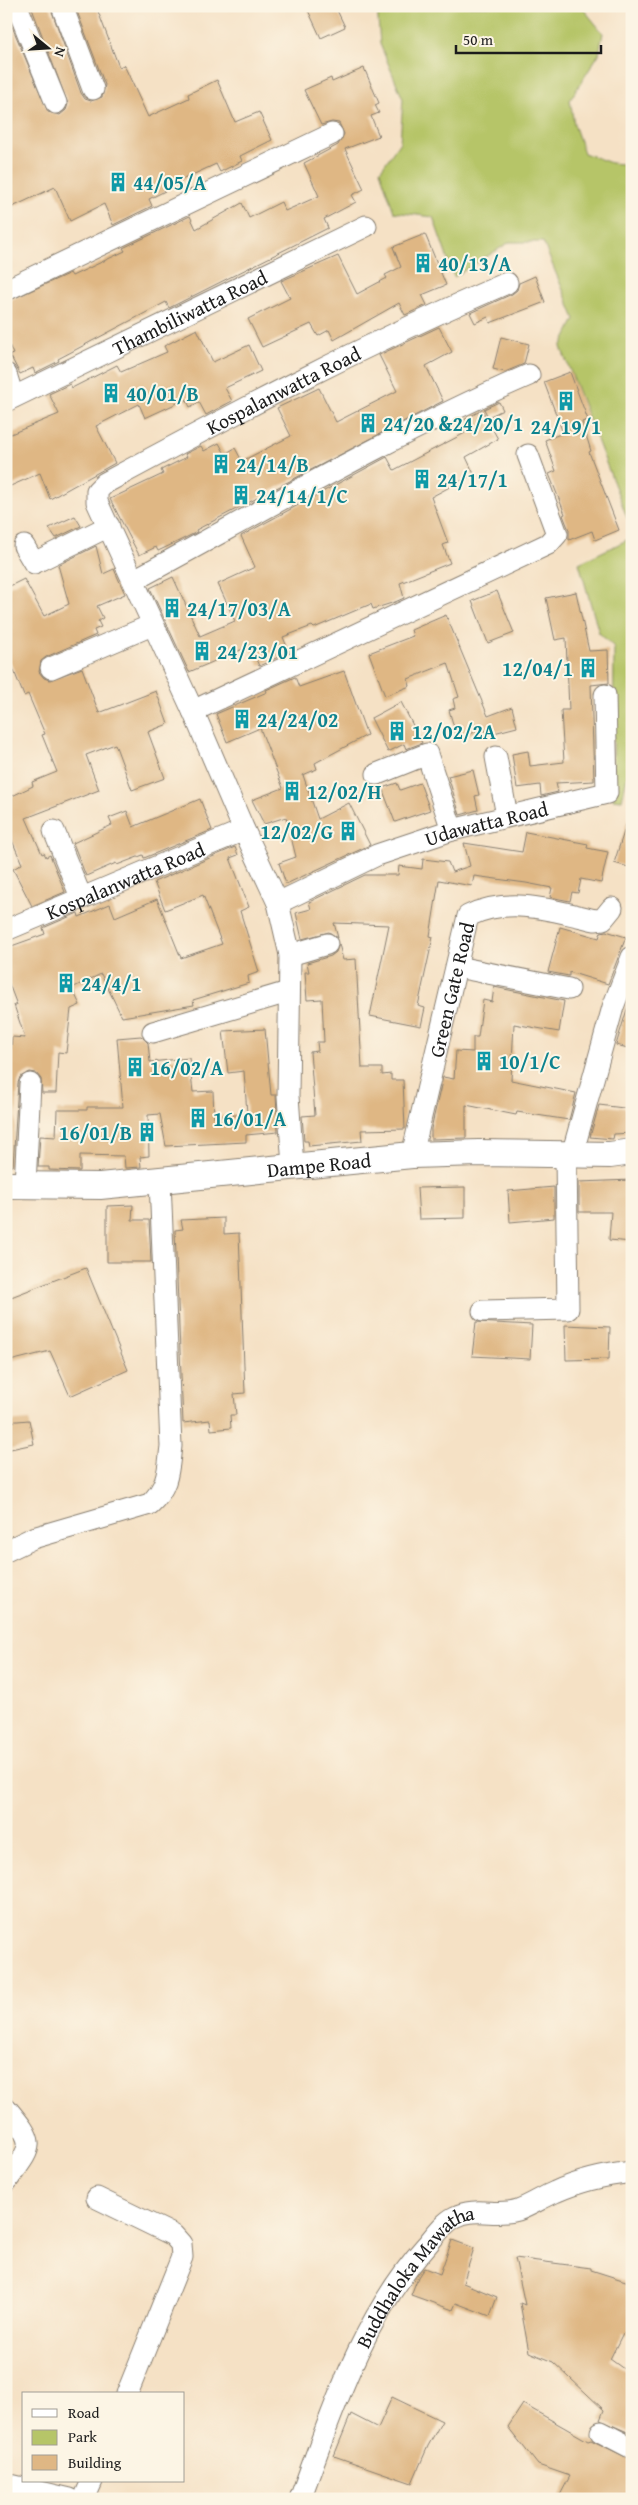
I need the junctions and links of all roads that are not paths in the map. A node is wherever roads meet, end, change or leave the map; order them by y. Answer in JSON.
{"nodes":[{"id":1,"x":17,"y":6,"type":"edge"},
{"id":2,"x":62,"y":6,"type":"edge"},
{"id":3,"x":93,"y":89,"type":"dead end"},
{"id":4,"x":56,"y":103,"type":"dead end"},
{"id":5,"x":332,"y":134,"type":"dead end"},
{"id":6,"x":366,"y":226,"type":"dead end"},
{"id":7,"x":507,"y":283,"type":"dead end"},
{"id":8,"x":6,"y":290,"type":"edge"},
{"id":9,"x":6,"y":374,"type":"edge"},
{"id":10,"x":529,"y":375,"type":"dead end"},
{"id":11,"x":9,"y":399,"type":"edge"},
{"id":12,"x":528,"y":455,"type":"dead end"},
{"id":13,"x":109,"y":526,"type":"junction"},
{"id":14,"x":24,"y":546,"type":"dead end"},
{"id":15,"x":134,"y":580,"type":"junction"},
{"id":16,"x":152,"y":625,"type":"junction"},
{"id":17,"x":51,"y":668,"type":"dead end"},
{"id":18,"x":605,"y":695,"type":"dead end"},
{"id":19,"x":193,"y":711,"type":"junction"},
{"id":20,"x":496,"y":757,"type":"dead end"},
{"id":21,"x":377,"y":774,"type":"dead end"},
{"id":22,"x":507,"y":816,"type":"junction"},
{"id":23,"x":244,"y":830,"type":"junction"},
{"id":24,"x":452,"y":830,"type":"junction"},
{"id":25,"x":54,"y":831,"type":"dead end"},
{"id":26,"x":81,"y":897,"type":"junction"},
{"id":27,"x":278,"y":903,"type":"junction"},
{"id":28,"x":612,"y":908,"type":"dead end"},
{"id":29,"x":6,"y":930,"type":"edge"},
{"id":30,"x":327,"y":944,"type":"dead end"},
{"id":31,"x":290,"y":955,"type":"junction"},
{"id":32,"x":632,"y":957,"type":"edge"},
{"id":33,"x":457,"y":967,"type":"junction"},
{"id":34,"x":569,"y":988,"type":"dead end"},
{"id":35,"x":288,"y":992,"type":"junction"},
{"id":36,"x":153,"y":1032,"type":"dead end"},
{"id":37,"x":30,"y":1084,"type":"dead end"},
{"id":38,"x":632,"y":1152,"type":"edge"},
{"id":39,"x":412,"y":1155,"type":"junction"},
{"id":40,"x":569,"y":1155,"type":"junction"},
{"id":41,"x":293,"y":1166,"type":"junction"},
{"id":42,"x":160,"y":1181,"type":"junction"},
{"id":43,"x":16,"y":1185,"type":"edge"},
{"id":44,"x":483,"y":1311,"type":"dead end"},
{"id":45,"x":6,"y":1551,"type":"edge"},
{"id":46,"x":6,"y":2108,"type":"edge"},
{"id":47,"x":632,"y":2172,"type":"edge"},
{"id":48,"x":6,"y":2182,"type":"edge"},
{"id":49,"x":97,"y":2198,"type":"dead end"},
{"id":50,"x":128,"y":2392,"type":"edge"},
{"id":51,"x":601,"y":2432,"type":"dead end"},
{"id":52,"x":632,"y":2448,"type":"edge"},
{"id":53,"x":92,"y":2482,"type":"edge"},
{"id":54,"x":6,"y":2484,"type":"edge"},
{"id":55,"x":70,"y":2499,"type":"edge"},
{"id":56,"x":84,"y":2499,"type":"edge"},
{"id":57,"x":300,"y":2499,"type":"edge"}],
"edges":[{"from":1,"to":4,"type":"street"},
{"from":2,"to":3,"type":"street"},
{"from":5,"to":8,"type":"street"},
{"from":6,"to":11,"type":"street","name":"Thambiliwatta Road"},
{"from":7,"to":13,"type":"street","name":"Kospalanwatta Road"},
{"from":9,"to":11,"type":"street","name":"Thambiliwatta Road"},
{"from":10,"to":15,"type":"street"},
{"from":12,"to":19,"type":"street"},
{"from":13,"to":14,"type":"street"},
{"from":13,"to":15,"type":"street","name":"Kospalanwatta Road"},
{"from":15,"to":16,"type":"street","name":"Kospalanwatta Road"},
{"from":16,"to":17,"type":"street"},
{"from":16,"to":19,"type":"street","name":"Kospalanwatta Road"},
{"from":18,"to":22,"type":"street","name":"Udawatta Road"},
{"from":19,"to":23,"type":"street","name":"Kospalanwatta Road"},
{"from":20,"to":22,"type":"street"},
{"from":21,"to":24,"type":"street"},
{"from":22,"to":24,"type":"street","name":"Udawatta Road"},
{"from":23,"to":26,"type":"street","name":"Kospalanwatta Road"},
{"from":23,"to":27,"type":"street","name":"Kospalanwatta Road"},
{"from":24,"to":27,"type":"street","name":"Udawatta Road"},
{"from":25,"to":26,"type":"street"},
{"from":26,"to":29,"type":"street","name":"Kospalanwatta Road"},
{"from":27,"to":31,"type":"street","name":"Kospalanwatta Road"},
{"from":28,"to":33,"type":"street","name":"Green Gate Road"},
{"from":30,"to":31,"type":"street"},
{"from":31,"to":35,"type":"street","name":"Kospalanwatta Road"},
{"from":32,"to":40,"type":"street"},
{"from":33,"to":34,"type":"street"},
{"from":33,"to":39,"type":"street","name":"Green Gate Road"},
{"from":35,"to":36,"type":"street"},
{"from":35,"to":41,"type":"street","name":"Kospalanwatta Road"},
{"from":37,"to":43,"type":"street"},
{"from":38,"to":40,"type":"street","name":"Dampe Road"},
{"from":39,"to":40,"type":"street","name":"Dampe Road"},
{"from":39,"to":41,"type":"street","name":"Dampe Road"},
{"from":40,"to":44,"type":"street"},
{"from":41,"to":42,"type":"street","name":"Dampe Road"},
{"from":42,"to":43,"type":"street","name":"Dampe Road"},
{"from":42,"to":45,"type":"street"},
{"from":46,"to":48,"type":"street"},
{"from":47,"to":57,"type":"street","name":"Buddhaloka Mawatha"},
{"from":49,"to":50,"type":"street"},
{"from":51,"to":52,"type":"street"},
{"from":53,"to":56,"type":"street"},
{"from":54,"to":55,"type":"street"}]}
